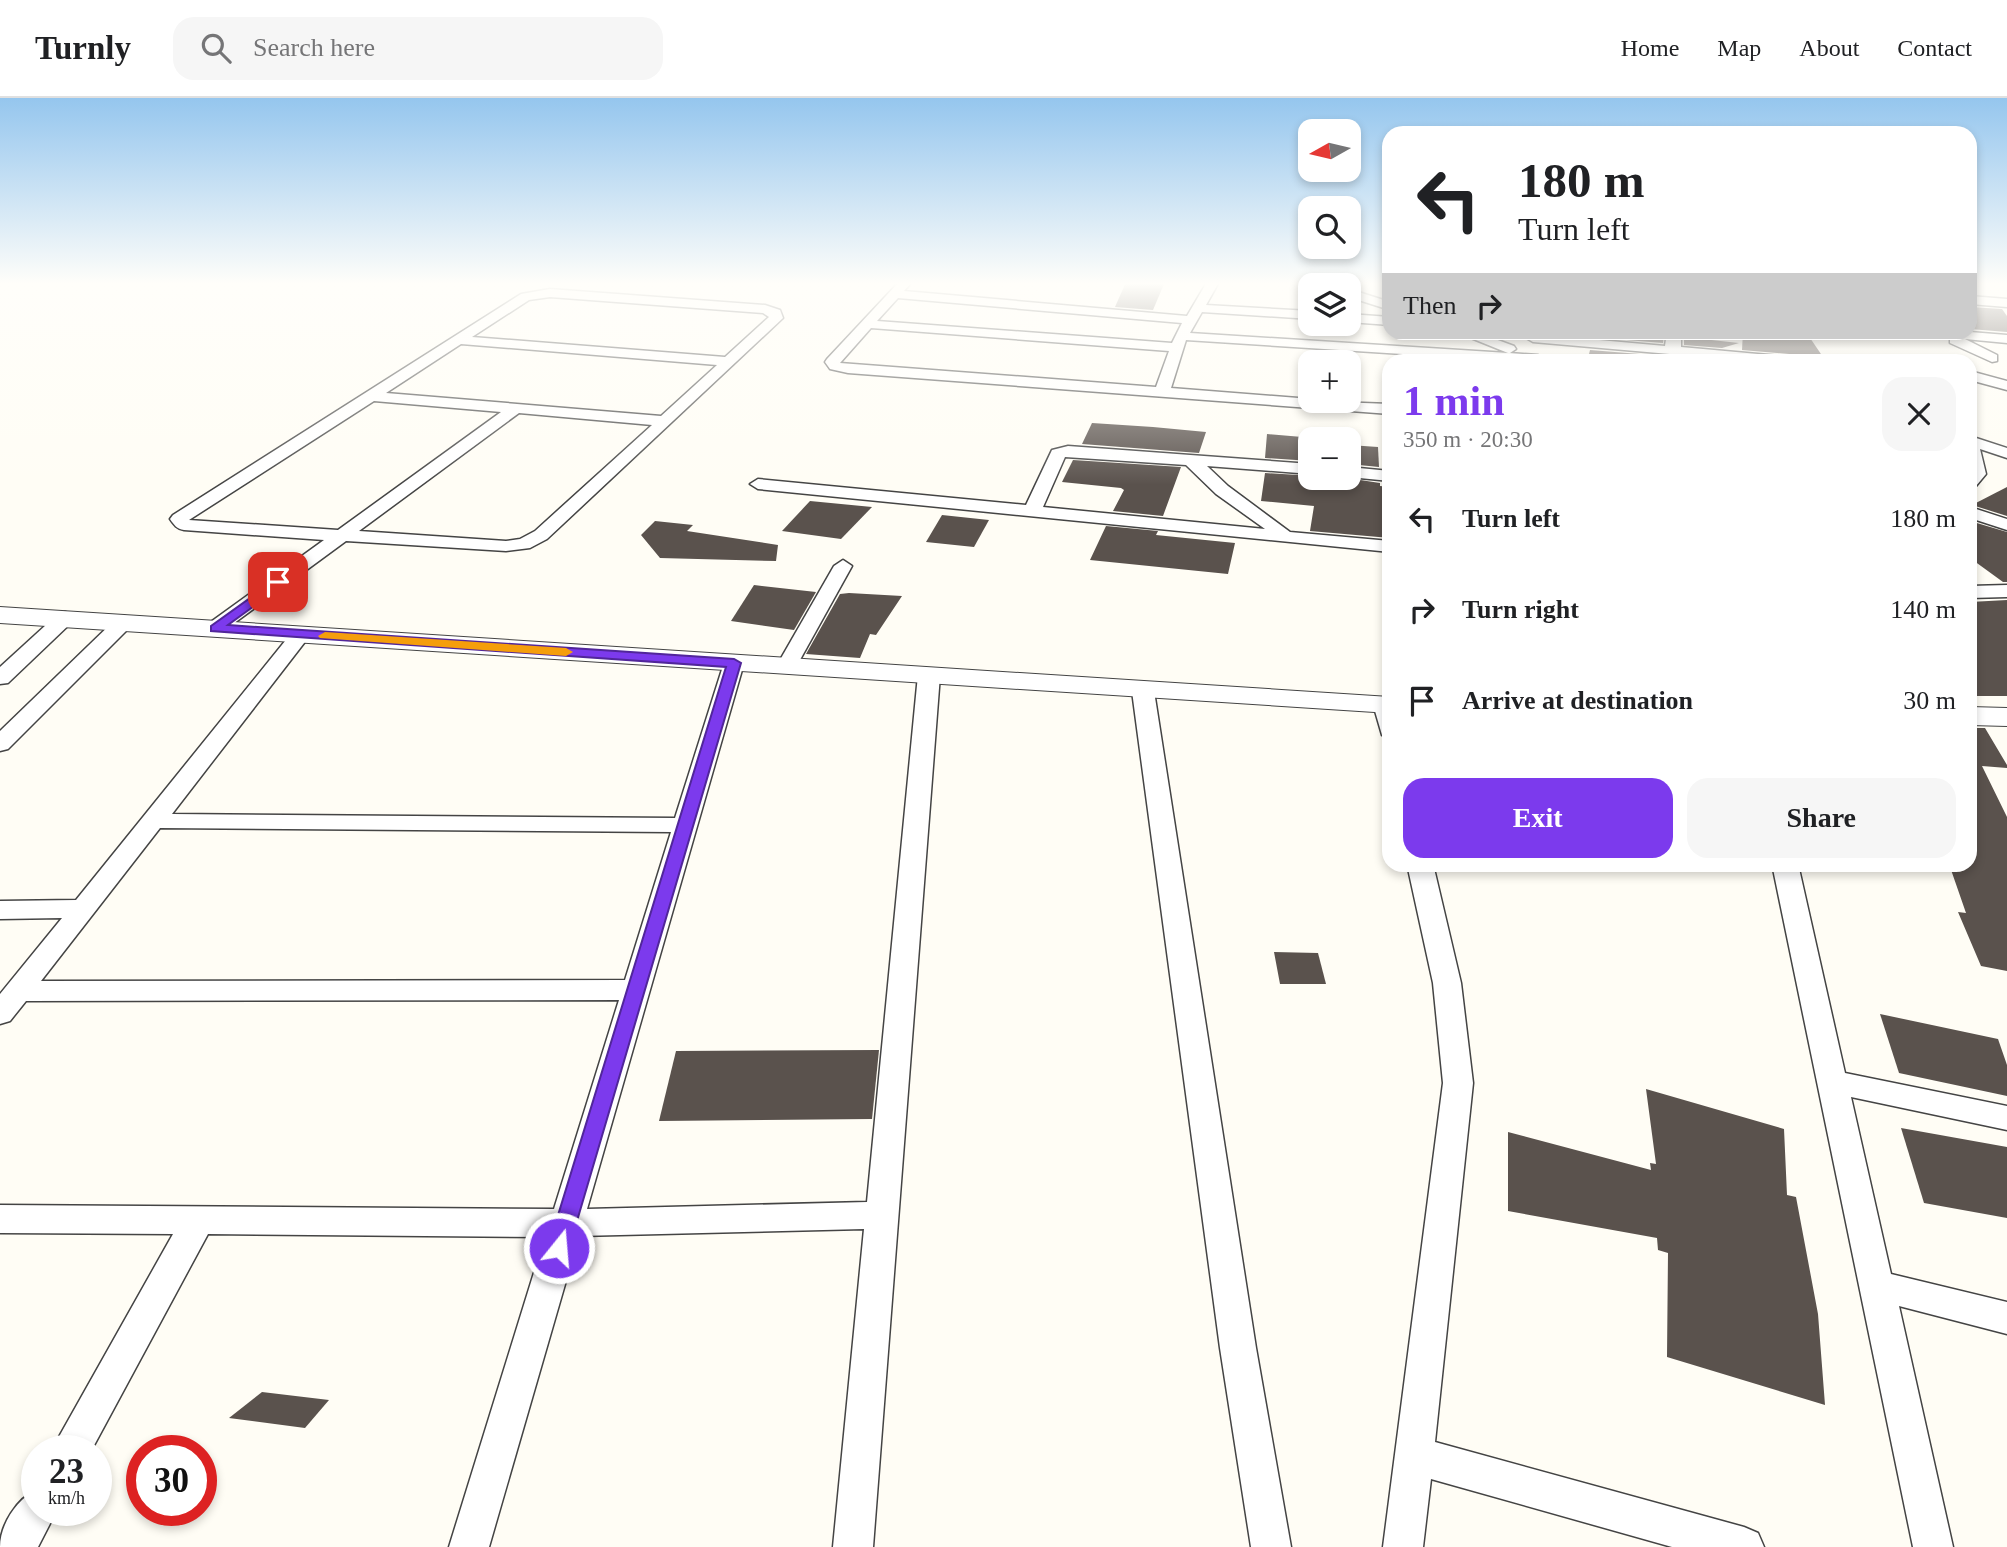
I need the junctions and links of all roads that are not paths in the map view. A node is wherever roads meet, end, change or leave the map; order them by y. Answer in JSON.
{"nodes":[{"id":1,"x":444,"y":350,"type":"edge"},
{"id":2,"x":577,"y":350,"type":"edge"},
{"id":3,"x":742,"y":350,"type":"edge"},
{"id":4,"x":843,"y":350,"type":"edge"},
{"id":5,"x":1176,"y":350,"type":"edge"},
{"id":6,"x":1332,"y":350,"type":"edge"},
{"id":7,"x":1664,"y":350,"type":"edge"},
{"id":8,"x":1667,"y":350,"type":"joint"},
{"id":9,"x":1980,"y":350,"type":"edge"},
{"id":10,"x":1420,"y":354,"type":"edge"},
{"id":11,"x":1700,"y":354,"type":"edge"},
{"id":12,"x":2000,"y":358,"type":"edge"},
{"id":13,"x":1977,"y":360,"type":"edge"},
{"id":14,"x":729,"y":362,"type":"junction"},
{"id":15,"x":1977,"y":377,"type":"edge"},
{"id":16,"x":2007,"y":386,"type":"edge"},
{"id":17,"x":1162,"y":392,"type":"junction"},
{"id":18,"x":371,"y":396,"type":"junction"},
{"id":19,"x":1382,"y":408,"type":"edge"},
{"id":20,"x":515,"y":409,"type":"junction"},
{"id":21,"x":664,"y":421,"type":"junction"},
{"id":22,"x":1977,"y":444,"type":"edge"},
{"id":23,"x":2007,"y":453,"type":"edge"},
{"id":24,"x":1191,"y":460,"type":"junction"},
{"id":25,"x":1298,"y":468,"type":"edge"},
{"id":26,"x":1361,"y":473,"type":"edge"},
{"id":27,"x":1382,"y":475,"type":"edge"},
{"id":28,"x":758,"y":484,"type":"dead end"},
{"id":29,"x":1032,"y":512,"type":"junction"},
{"id":30,"x":1977,"y":514,"type":"edge"},
{"id":31,"x":2007,"y":525,"type":"edge"},
{"id":32,"x":341,"y":535,"type":"junction"},
{"id":33,"x":1286,"y":537,"type":"junction"},
{"id":34,"x":1382,"y":546,"type":"edge"},
{"id":35,"x":843,"y":566,"type":"dead end"},
{"id":36,"x":1977,"y":580,"type":"edge"},
{"id":37,"x":1999,"y":591,"type":"edge"},
{"id":38,"x":1977,"y":592,"type":"edge"},
{"id":39,"x":0,"y":615,"type":"edge"},
{"id":40,"x":65,"y":618,"type":"junction"},
{"id":41,"x":124,"y":622,"type":"junction"},
{"id":42,"x":215,"y":628,"type":"junction"},
{"id":43,"x":301,"y":634,"type":"junction"},
{"id":44,"x":734,"y":663,"type":"junction"},
{"id":45,"x":786,"y":667,"type":"junction"},
{"id":46,"x":929,"y":676,"type":"junction"},
{"id":47,"x":0,"y":678,"type":"edge"},
{"id":48,"x":1143,"y":691,"type":"junction"},
{"id":49,"x":1382,"y":712,"type":"edge"},
{"id":50,"x":1977,"y":716,"type":"edge"},
{"id":51,"x":2007,"y":717,"type":"edge"},
{"id":52,"x":0,"y":744,"type":"edge"},
{"id":53,"x":152,"y":821,"type":"junction"},
{"id":54,"x":686,"y":825,"type":"junction"},
{"id":55,"x":1422,"y":872,"type":"edge"},
{"id":56,"x":1787,"y":872,"type":"edge"},
{"id":57,"x":83,"y":909,"type":"junction"},
{"id":58,"x":0,"y":910,"type":"edge"},
{"id":59,"x":636,"y":990,"type":"junction"},
{"id":60,"x":18,"y":991,"type":"junction"},
{"id":61,"x":0,"y":1014,"type":"edge"},
{"id":62,"x":1832,"y":1082,"type":"junction"},
{"id":63,"x":2007,"y":1118,"type":"edge"},
{"id":64,"x":882,"y":1215,"type":"junction"},
{"id":65,"x":0,"y":1219,"type":"edge"},
{"id":66,"x":198,"y":1221,"type":"junction"},
{"id":67,"x":566,"y":1223,"type":"junction"},
{"id":68,"x":1877,"y":1286,"type":"junction"},
{"id":69,"x":2007,"y":1318,"type":"edge"},
{"id":70,"x":79,"y":1435,"type":"edge"},
{"id":71,"x":1413,"y":1455,"type":"junction"},
{"id":72,"x":28,"y":1526,"type":"edge"},
{"id":73,"x":16,"y":1547,"type":"edge"},
{"id":74,"x":469,"y":1547,"type":"edge"},
{"id":75,"x":853,"y":1547,"type":"edge"},
{"id":76,"x":1272,"y":1547,"type":"edge"},
{"id":77,"x":1403,"y":1547,"type":"edge"},
{"id":78,"x":1744,"y":1547,"type":"edge"},
{"id":79,"x":1933,"y":1547,"type":"edge"}],
"edges":[{"from":1,"to":18,"type":"street"},
{"from":2,"to":14,"type":"street"},
{"from":3,"to":14,"type":"street"},
{"from":4,"to":17,"type":"street"},
{"from":5,"to":17,"type":"street"},
{"from":6,"to":10,"type":"street"},
{"from":7,"to":8,"type":"street"},
{"from":8,"to":11,"type":"street"},
{"from":9,"to":12,"type":"street"},
{"from":12,"to":13,"type":"street"},
{"from":14,"to":21,"type":"street"},
{"from":15,"to":16,"type":"street"},
{"from":17,"to":19,"type":"street"},
{"from":18,"to":20,"type":"street"},
{"from":18,"to":32,"type":"street"},
{"from":20,"to":21,"type":"street"},
{"from":20,"to":32,"type":"street"},
{"from":21,"to":32,"type":"street"},
{"from":22,"to":23,"type":"street"},
{"from":24,"to":25,"type":"street"},
{"from":24,"to":29,"type":"street"},
{"from":24,"to":33,"type":"street"},
{"from":26,"to":27,"type":"street"},
{"from":28,"to":29,"type":"street"},
{"from":29,"to":33,"type":"street"},
{"from":30,"to":31,"type":"street"},
{"from":32,"to":42,"type":"street"},
{"from":33,"to":34,"type":"street"},
{"from":35,"to":45,"type":"street"},
{"from":36,"to":37,"type":"street"},
{"from":37,"to":38,"type":"street"},
{"from":39,"to":40,"type":"street"},
{"from":40,"to":41,"type":"street"},
{"from":40,"to":47,"type":"street"},
{"from":41,"to":42,"type":"street"},
{"from":41,"to":52,"type":"street"},
{"from":42,"to":43,"type":"street"},
{"from":43,"to":44,"type":"street"},
{"from":43,"to":53,"type":"street"},
{"from":44,"to":45,"type":"street"},
{"from":44,"to":54,"type":"street"},
{"from":45,"to":46,"type":"street"},
{"from":46,"to":48,"type":"street"},
{"from":46,"to":64,"type":"street"},
{"from":48,"to":49,"type":"street"},
{"from":48,"to":76,"type":"street"},
{"from":50,"to":51,"type":"street"},
{"from":53,"to":54,"type":"street"},
{"from":53,"to":57,"type":"street"},
{"from":54,"to":59,"type":"street"},
{"from":55,"to":71,"type":"street"},
{"from":56,"to":62,"type":"street"},
{"from":57,"to":58,"type":"street"},
{"from":57,"to":60,"type":"street"},
{"from":59,"to":60,"type":"street"},
{"from":59,"to":67,"type":"street"},
{"from":60,"to":61,"type":"street"},
{"from":62,"to":63,"type":"street"},
{"from":62,"to":68,"type":"street"},
{"from":64,"to":67,"type":"street"},
{"from":64,"to":75,"type":"street"},
{"from":65,"to":66,"type":"street"},
{"from":66,"to":67,"type":"street"},
{"from":66,"to":70,"type":"street"},
{"from":67,"to":74,"type":"street"},
{"from":68,"to":69,"type":"street"},
{"from":68,"to":79,"type":"street"},
{"from":71,"to":77,"type":"street"},
{"from":71,"to":78,"type":"street"},
{"from":72,"to":73,"type":"street"}]}
